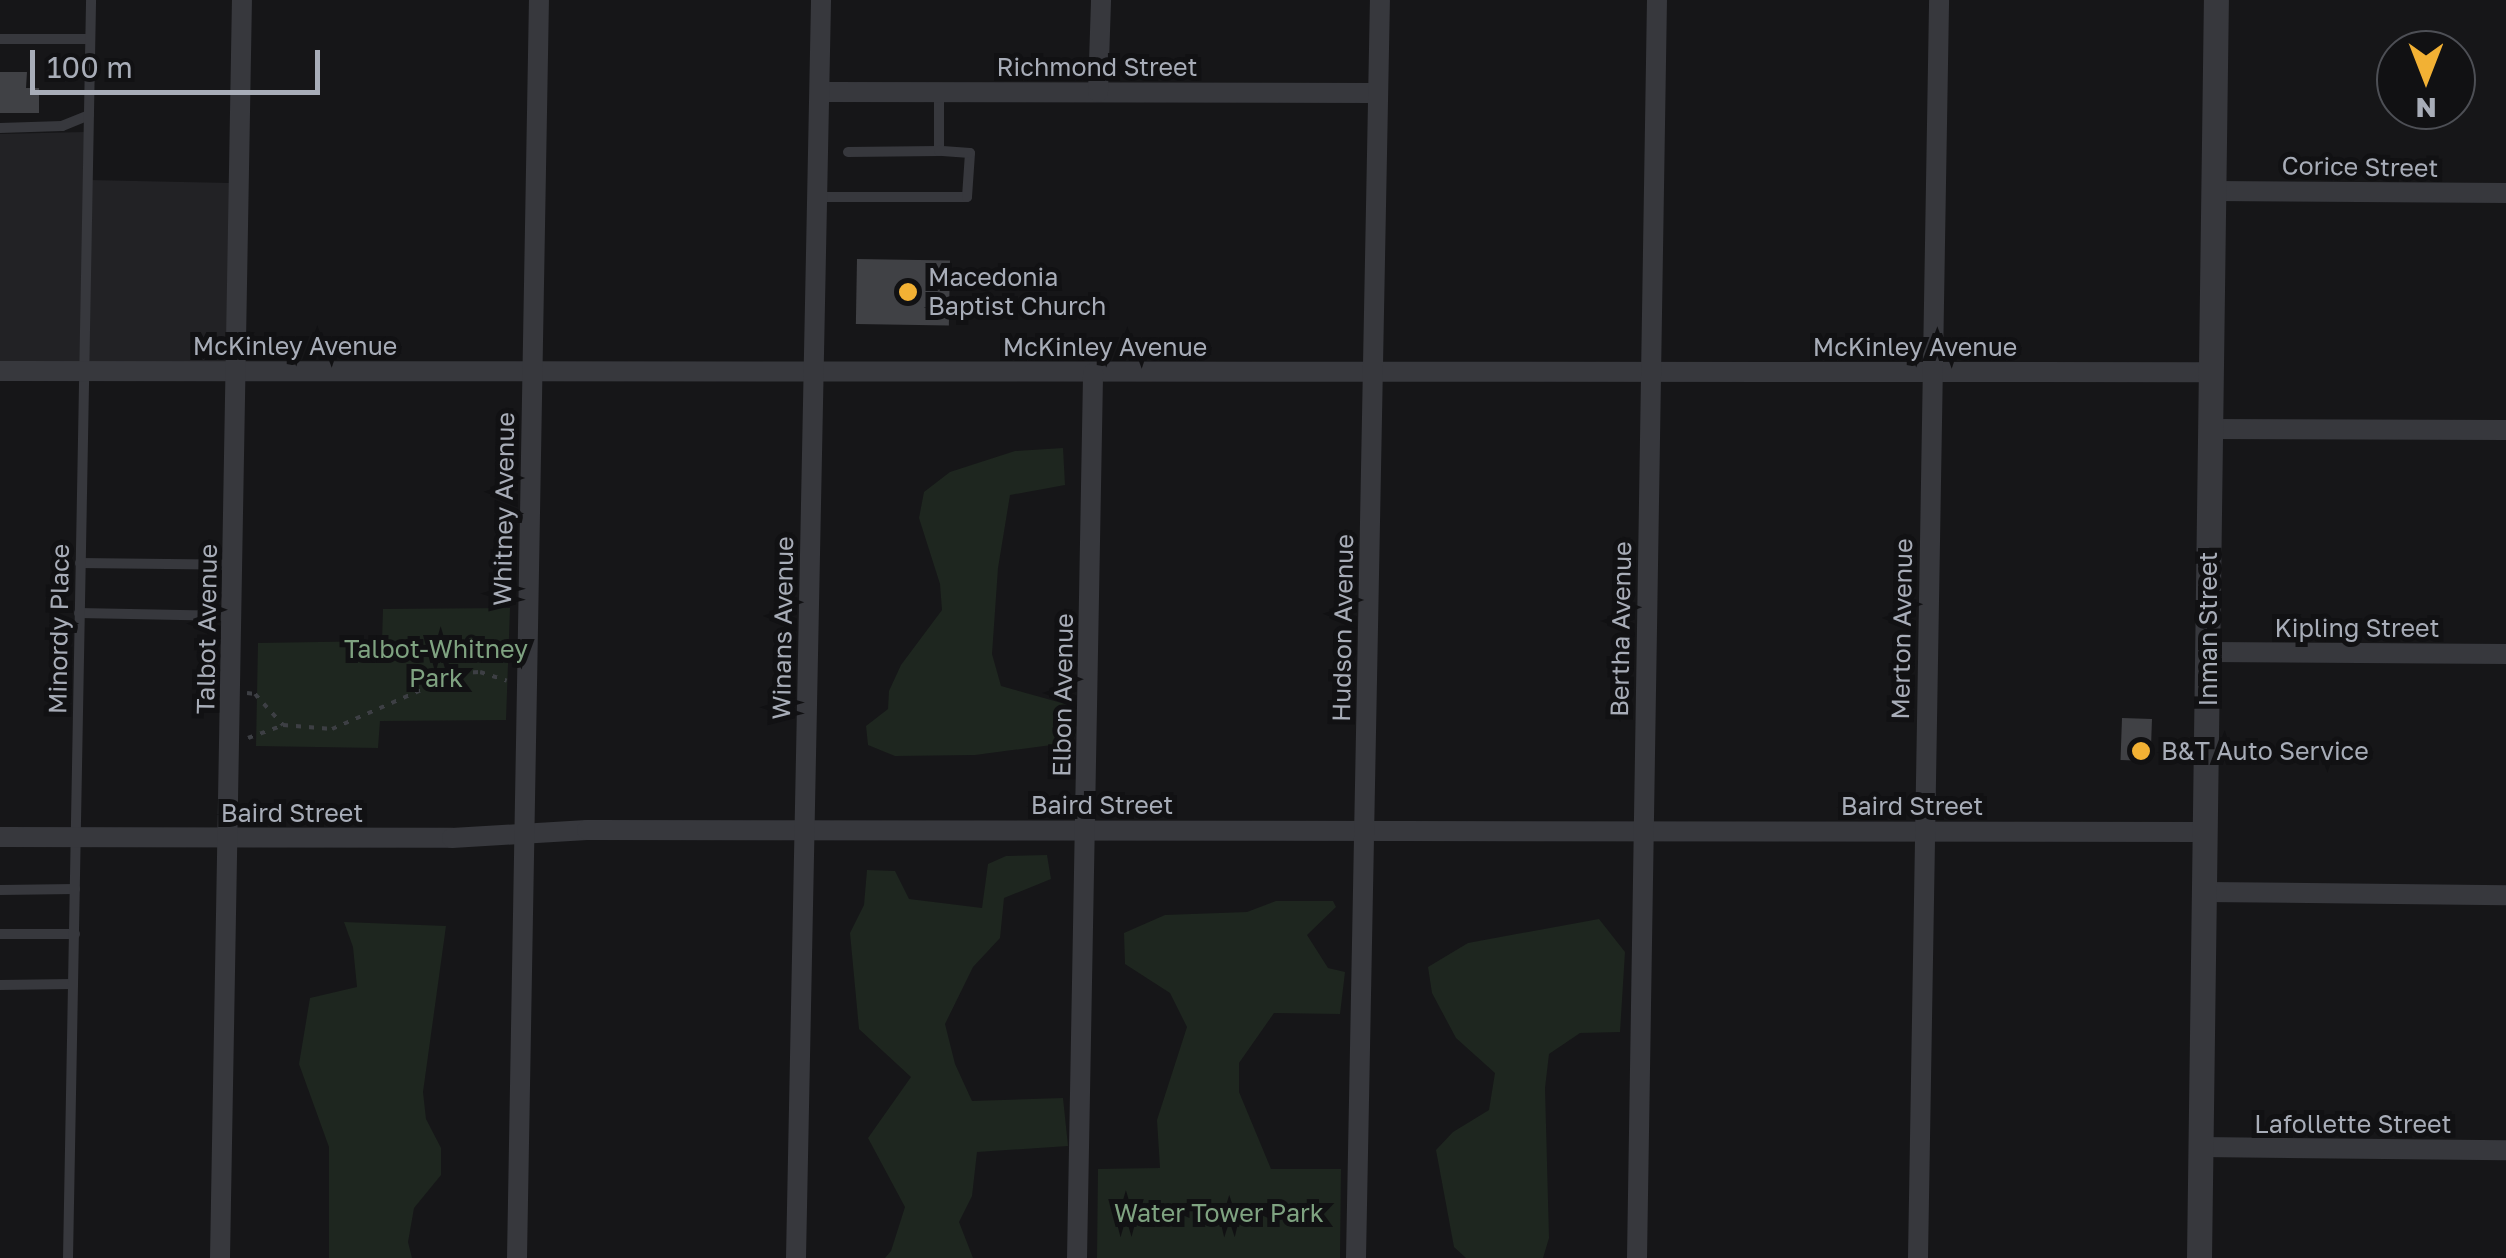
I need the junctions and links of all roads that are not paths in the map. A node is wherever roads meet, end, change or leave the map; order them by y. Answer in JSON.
{"nodes":[{"id":1,"x":91,"y":0,"type":"edge"},
{"id":2,"x":242,"y":0,"type":"edge"},
{"id":3,"x":539,"y":0,"type":"edge"},
{"id":4,"x":821,"y":0,"type":"edge"},
{"id":5,"x":1102,"y":0,"type":"edge"},
{"id":6,"x":1380,"y":0,"type":"edge"},
{"id":7,"x":1657,"y":0,"type":"edge"},
{"id":8,"x":1938,"y":0,"type":"edge"},
{"id":9,"x":2216,"y":0,"type":"edge"},
{"id":10,"x":0,"y":38,"type":"edge"},
{"id":11,"x":90,"y":39,"type":"junction"},
{"id":12,"x":820,"y":92,"type":"junction"},
{"id":13,"x":939,"y":92,"type":"junction"},
{"id":14,"x":1098,"y":92,"type":"junction"},
{"id":15,"x":1375,"y":93,"type":"junction"},
{"id":16,"x":89,"y":115,"type":"junction"},
{"id":17,"x":0,"y":128,"type":"edge"},
{"id":18,"x":938,"y":151,"type":"junction"},
{"id":19,"x":848,"y":152,"type":"dead end"},
{"id":20,"x":2213,"y":191,"type":"junction"},
{"id":21,"x":2506,"y":194,"type":"edge"},
{"id":22,"x":818,"y":197,"type":"junction"},
{"id":23,"x":0,"y":371,"type":"edge"},
{"id":24,"x":83,"y":371,"type":"junction"},
{"id":25,"x":236,"y":371,"type":"junction"},
{"id":26,"x":814,"y":371,"type":"junction"},
{"id":27,"x":531,"y":372,"type":"junction"},
{"id":28,"x":1374,"y":372,"type":"junction"},
{"id":29,"x":1651,"y":372,"type":"junction"},
{"id":30,"x":1931,"y":372,"type":"junction"},
{"id":31,"x":2210,"y":372,"type":"junction"},
{"id":32,"x":1094,"y":373,"type":"junction"},
{"id":33,"x":2210,"y":429,"type":"junction"},
{"id":34,"x":2506,"y":430,"type":"edge"},
{"id":35,"x":80,"y":563,"type":"junction"},
{"id":36,"x":233,"y":565,"type":"junction"},
{"id":37,"x":80,"y":613,"type":"junction"},
{"id":38,"x":232,"y":616,"type":"junction"},
{"id":39,"x":2208,"y":652,"type":"junction"},
{"id":40,"x":2506,"y":654,"type":"edge"},
{"id":41,"x":1086,"y":829,"type":"junction"},
{"id":42,"x":1643,"y":829,"type":"junction"},
{"id":43,"x":804,"y":830,"type":"junction"},
{"id":44,"x":1366,"y":830,"type":"junction"},
{"id":45,"x":1924,"y":830,"type":"junction"},
{"id":46,"x":2204,"y":832,"type":"junction"},
{"id":47,"x":524,"y":834,"type":"junction"},
{"id":48,"x":0,"y":837,"type":"edge"},
{"id":49,"x":76,"y":837,"type":"junction"},
{"id":50,"x":228,"y":839,"type":"junction"},
{"id":51,"x":75,"y":889,"type":"junction"},
{"id":52,"x":0,"y":890,"type":"edge"},
{"id":53,"x":2205,"y":892,"type":"junction"},
{"id":54,"x":2506,"y":895,"type":"edge"},
{"id":55,"x":0,"y":934,"type":"edge"},
{"id":56,"x":74,"y":934,"type":"junction"},
{"id":57,"x":73,"y":984,"type":"junction"},
{"id":58,"x":0,"y":985,"type":"edge"},
{"id":59,"x":2200,"y":1147,"type":"junction"},
{"id":60,"x":2506,"y":1150,"type":"edge"},
{"id":61,"x":68,"y":1258,"type":"edge"},
{"id":62,"x":220,"y":1258,"type":"edge"},
{"id":63,"x":517,"y":1258,"type":"edge"},
{"id":64,"x":796,"y":1258,"type":"edge"},
{"id":65,"x":1077,"y":1258,"type":"edge"},
{"id":66,"x":1356,"y":1258,"type":"edge"},
{"id":67,"x":1636,"y":1258,"type":"edge"},
{"id":68,"x":1918,"y":1258,"type":"edge"},
{"id":69,"x":2199,"y":1258,"type":"edge"}],
"edges":[{"from":1,"to":11,"type":"lane","name":"Minordy Place"},
{"from":2,"to":25,"type":"street","name":"Talbot Avenue"},
{"from":3,"to":27,"type":"street","name":"Whitney Avenue"},
{"from":4,"to":12,"type":"street","name":"Winans Avenue"},
{"from":5,"to":14,"type":"street"},
{"from":6,"to":15,"type":"street","name":"Hudson Avenue"},
{"from":7,"to":29,"type":"street","name":"Bertha Avenue"},
{"from":8,"to":30,"type":"street","name":"Merton Avenue"},
{"from":9,"to":20,"type":"street","name":"Inman Street"},
{"from":10,"to":11,"type":"lane"},
{"from":11,"to":16,"type":"lane","name":"Minordy Place"},
{"from":12,"to":13,"type":"street","name":"Richmond Street"},
{"from":12,"to":22,"type":"street","name":"Winans Avenue"},
{"from":13,"to":14,"type":"street","name":"Richmond Street"},
{"from":13,"to":18,"type":"lane"},
{"from":14,"to":15,"type":"street","name":"Richmond Street"},
{"from":15,"to":28,"type":"street","name":"Hudson Avenue"},
{"from":16,"to":17,"type":"lane"},
{"from":16,"to":24,"type":"lane","name":"Minordy Place"},
{"from":18,"to":19,"type":"lane"},
{"from":18,"to":22,"type":"lane"},
{"from":20,"to":21,"type":"street","name":"Corice Street"},
{"from":20,"to":31,"type":"street","name":"Inman Street"},
{"from":22,"to":26,"type":"street","name":"Winans Avenue"},
{"from":23,"to":24,"type":"street","name":"McKinley Avenue"},
{"from":24,"to":25,"type":"street","name":"McKinley Avenue"},
{"from":24,"to":35,"type":"lane","name":"Minordy Place"},
{"from":25,"to":27,"type":"street","name":"McKinley Avenue"},
{"from":25,"to":36,"type":"street","name":"Talbot Avenue"},
{"from":26,"to":27,"type":"street","name":"McKinley Avenue"},
{"from":26,"to":32,"type":"street","name":"McKinley Avenue"},
{"from":26,"to":43,"type":"street","name":"Winans Avenue"},
{"from":27,"to":47,"type":"street","name":"Whitney Avenue"},
{"from":28,"to":29,"type":"street","name":"McKinley Avenue"},
{"from":28,"to":32,"type":"street","name":"McKinley Avenue"},
{"from":28,"to":44,"type":"street","name":"Hudson Avenue"},
{"from":29,"to":30,"type":"street","name":"McKinley Avenue"},
{"from":29,"to":42,"type":"street","name":"Bertha Avenue"},
{"from":30,"to":31,"type":"street","name":"McKinley Avenue"},
{"from":30,"to":45,"type":"street","name":"Merton Avenue"},
{"from":31,"to":33,"type":"street","name":"Inman Street"},
{"from":32,"to":41,"type":"street","name":"Elbon Avenue"},
{"from":33,"to":34,"type":"street"},
{"from":33,"to":39,"type":"street","name":"Inman Street"},
{"from":35,"to":36,"type":"lane"},
{"from":35,"to":37,"type":"lane","name":"Minordy Place"},
{"from":36,"to":38,"type":"street","name":"Talbot Avenue"},
{"from":37,"to":38,"type":"lane"},
{"from":37,"to":49,"type":"lane","name":"Minordy Place"},
{"from":38,"to":50,"type":"street","name":"Talbot Avenue"},
{"from":39,"to":40,"type":"street","name":"Kipling Street"},
{"from":39,"to":46,"type":"street","name":"Inman Street"},
{"from":41,"to":43,"type":"street","name":"Baird Street"},
{"from":41,"to":44,"type":"street","name":"Baird Street"},
{"from":41,"to":65,"type":"street","name":"Elbon Avenue"},
{"from":42,"to":44,"type":"street","name":"Baird Street"},
{"from":42,"to":45,"type":"street","name":"Baird Street"},
{"from":42,"to":67,"type":"street","name":"Bertha Avenue"},
{"from":43,"to":47,"type":"street","name":"Baird Street"},
{"from":43,"to":64,"type":"street","name":"Winans Avenue"},
{"from":44,"to":66,"type":"street","name":"Hudson Avenue"},
{"from":45,"to":46,"type":"street","name":"Baird Street"},
{"from":45,"to":68,"type":"street","name":"Merton Avenue"},
{"from":46,"to":53,"type":"street","name":"Inman Street"},
{"from":47,"to":50,"type":"street","name":"Baird Street"},
{"from":47,"to":63,"type":"street","name":"Whitney Avenue"},
{"from":48,"to":49,"type":"street","name":"Baird Street"},
{"from":49,"to":50,"type":"street","name":"Baird Street"},
{"from":49,"to":51,"type":"lane","name":"Minordy Place"},
{"from":50,"to":62,"type":"street","name":"Talbot Avenue"},
{"from":51,"to":52,"type":"lane"},
{"from":51,"to":56,"type":"lane","name":"Minordy Place"},
{"from":53,"to":54,"type":"street"},
{"from":53,"to":59,"type":"street","name":"Inman Street"},
{"from":55,"to":56,"type":"lane"},
{"from":56,"to":57,"type":"lane","name":"Minordy Place"},
{"from":57,"to":58,"type":"lane"},
{"from":57,"to":61,"type":"lane","name":"Minordy Place"},
{"from":59,"to":60,"type":"street","name":"Lafollette Street"},
{"from":59,"to":69,"type":"street","name":"Inman Street"}]}
